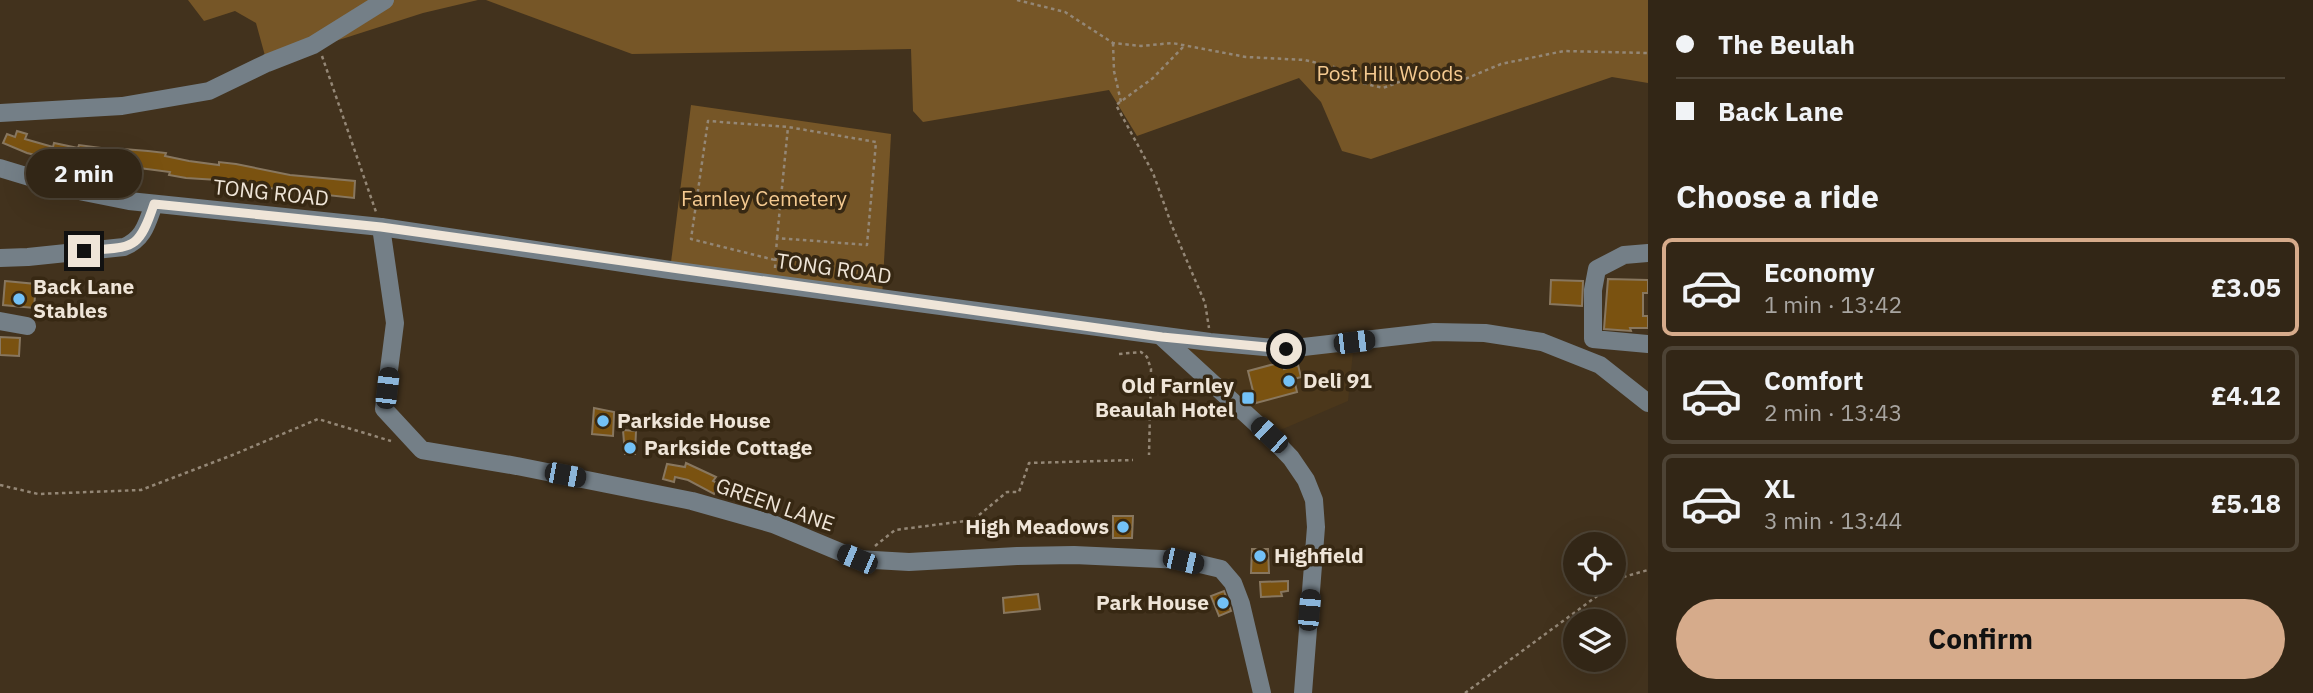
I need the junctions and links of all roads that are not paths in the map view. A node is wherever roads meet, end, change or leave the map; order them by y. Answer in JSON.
{"nodes":[{"id":1,"x":385,"y":0,"type":"edge"},
{"id":2,"x":0,"y":113,"type":"edge"},
{"id":3,"x":0,"y":168,"type":"edge"},
{"id":4,"x":154,"y":204,"type":"junction"},
{"id":5,"x":381,"y":227,"type":"junction"},
{"id":6,"x":1648,"y":253,"type":"edge"},
{"id":7,"x":0,"y":258,"type":"edge"},
{"id":8,"x":0,"y":321,"type":"edge"},
{"id":9,"x":27,"y":326,"type":"dead end"},
{"id":10,"x":1162,"y":337,"type":"junction"},
{"id":11,"x":1648,"y":344,"type":"edge"},
{"id":12,"x":1648,"y":403,"type":"edge"},
{"id":13,"x":1262,"y":693,"type":"edge"},
{"id":14,"x":1303,"y":693,"type":"edge"}],
"edges":[{"from":1,"to":2,"type":"street"},
{"from":3,"to":4,"type":"street","name":"TONG ROAD"},
{"from":4,"to":5,"type":"street","name":"TONG ROAD"},
{"from":4,"to":7,"type":"street"},
{"from":5,"to":10,"type":"street","name":"TONG ROAD"},
{"from":5,"to":13,"type":"street","name":"GREEN LANE"},
{"from":6,"to":11,"type":"street"},
{"from":8,"to":9,"type":"street"},
{"from":10,"to":12,"type":"street","name":"TONG ROAD"},
{"from":10,"to":14,"type":"street"}]}
